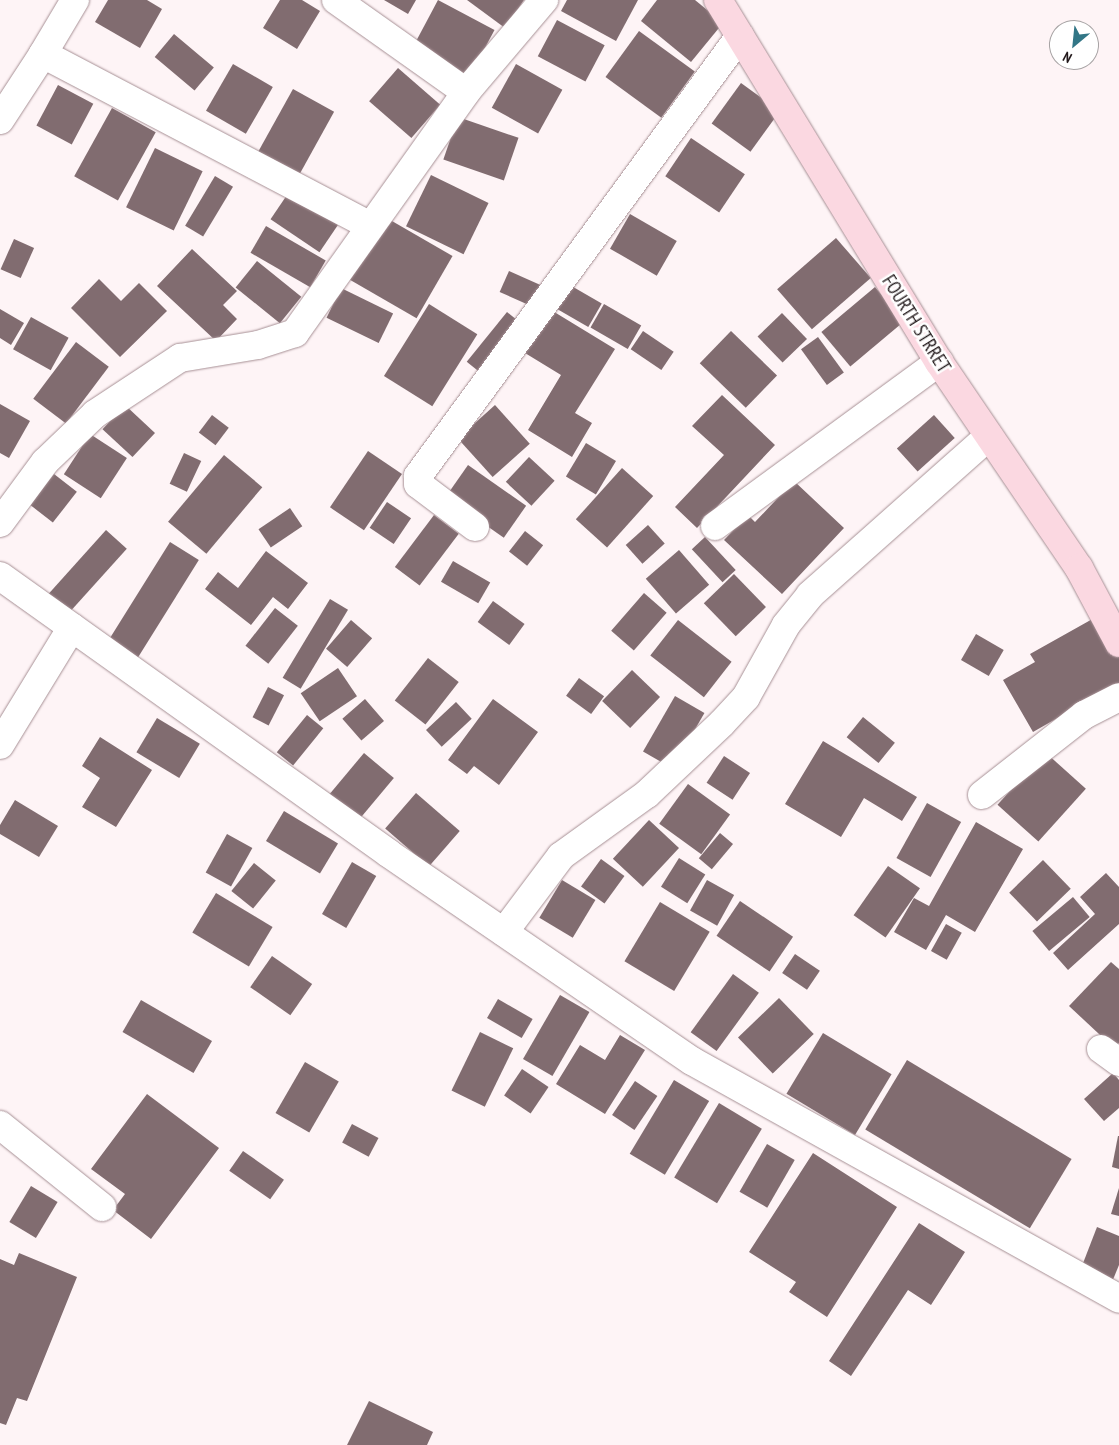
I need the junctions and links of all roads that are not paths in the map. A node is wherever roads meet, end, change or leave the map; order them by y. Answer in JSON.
{"nodes":[{"id":1,"x":75,"y":0,"type":"edge"},
{"id":2,"x":336,"y":0,"type":"edge"},
{"id":3,"x":544,"y":0,"type":"edge"},
{"id":4,"x":718,"y":0,"type":"edge"},
{"id":5,"x":740,"y":36,"type":"junction"},
{"id":6,"x":43,"y":54,"type":"junction"},
{"id":7,"x":466,"y":92,"type":"junction"},
{"id":8,"x":0,"y":120,"type":"edge"},
{"id":9,"x":369,"y":225,"type":"junction"},
{"id":10,"x":939,"y":362,"type":"junction"},
{"id":11,"x":989,"y":436,"type":"junction"},
{"id":12,"x":0,"y":523,"type":"edge"},
{"id":13,"x":716,"y":526,"type":"dead end"},
{"id":14,"x":475,"y":527,"type":"dead end"},
{"id":15,"x":0,"y":576,"type":"edge"},
{"id":16,"x":72,"y":627,"type":"junction"},
{"id":17,"x":1119,"y":643,"type":"edge"},
{"id":18,"x":1119,"y":697,"type":"edge"},
{"id":19,"x":0,"y":745,"type":"edge"},
{"id":20,"x":982,"y":795,"type":"dead end"},
{"id":21,"x":504,"y":932,"type":"junction"},
{"id":22,"x":0,"y":1125,"type":"edge"},
{"id":23,"x":102,"y":1207,"type":"dead end"},
{"id":24,"x":1119,"y":1299,"type":"edge"}],
"edges":[{"from":1,"to":6,"type":"street"},
{"from":2,"to":7,"type":"street"},
{"from":3,"to":7,"type":"street"},
{"from":4,"to":5,"type":"street","name":"FOURTH STRRET"},
{"from":5,"to":10,"type":"street","name":"FOURTH STRRET"},
{"from":5,"to":14,"type":"street"},
{"from":6,"to":8,"type":"street"},
{"from":6,"to":9,"type":"street"},
{"from":7,"to":9,"type":"street"},
{"from":9,"to":12,"type":"street"},
{"from":10,"to":11,"type":"street","name":"FOURTH STRRET"},
{"from":10,"to":13,"type":"street"},
{"from":11,"to":17,"type":"street","name":"FOURTH STRRET"},
{"from":11,"to":21,"type":"street"},
{"from":15,"to":16,"type":"street"},
{"from":16,"to":19,"type":"street"},
{"from":16,"to":21,"type":"street"},
{"from":18,"to":20,"type":"street"},
{"from":21,"to":24,"type":"street"},
{"from":22,"to":23,"type":"street"}]}
